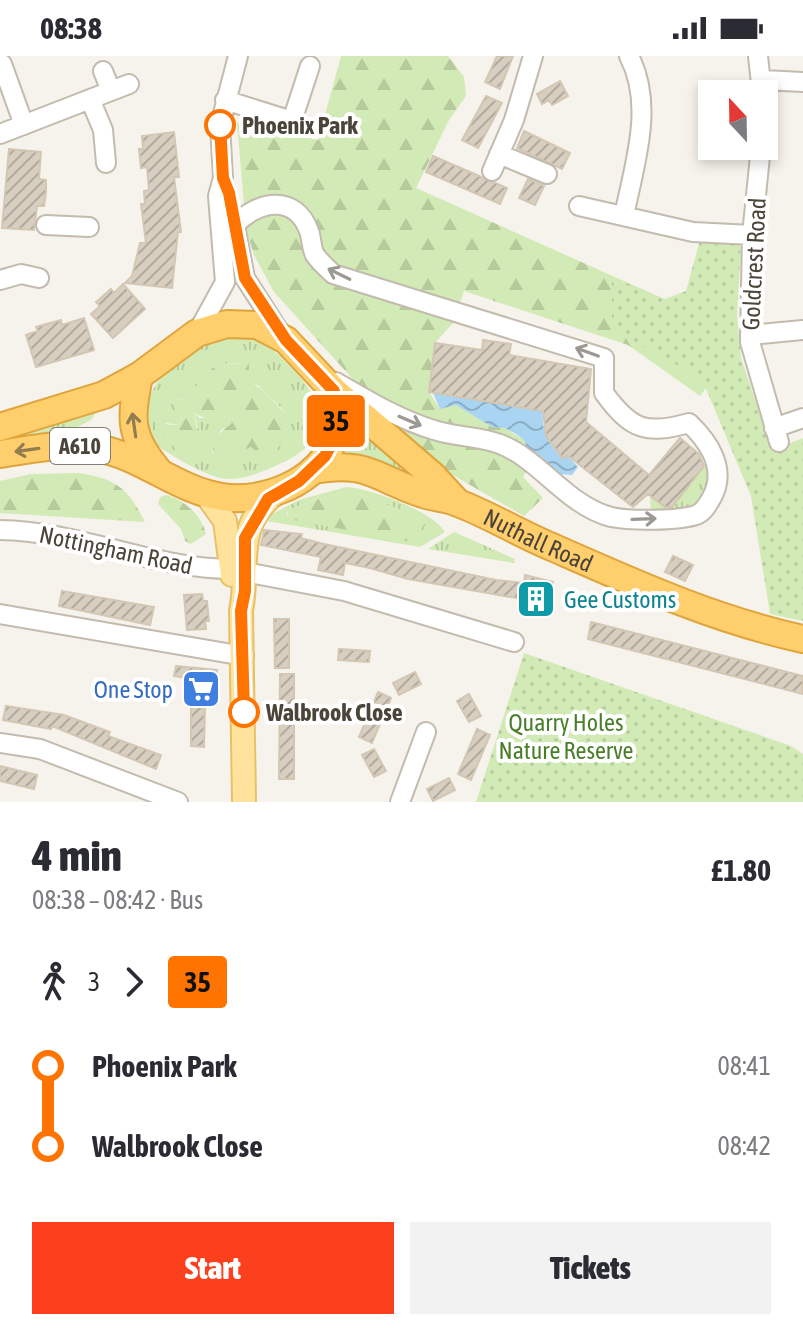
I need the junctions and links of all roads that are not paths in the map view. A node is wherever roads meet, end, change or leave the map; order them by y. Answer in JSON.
{"nodes":[{"id":1,"x":238,"y":56,"type":"edge"},
{"id":2,"x":533,"y":56,"type":"edge"},
{"id":3,"x":629,"y":56,"type":"edge"},
{"id":4,"x":758,"y":56,"type":"edge"},
{"id":5,"x":2,"y":64,"type":"dead end"},
{"id":6,"x":310,"y":66,"type":"dead end"},
{"id":7,"x":103,"y":71,"type":"dead end"},
{"id":8,"x":763,"y":80,"type":"edge"},
{"id":9,"x":778,"y":81,"type":"edge"},
{"id":10,"x":803,"y":82,"type":"edge"},
{"id":11,"x":129,"y":84,"type":"dead end"},
{"id":12,"x":111,"y":91,"type":"junction"},
{"id":13,"x":90,"y":99,"type":"junction"},
{"id":14,"x":225,"y":100,"type":"junction"},
{"id":15,"x":24,"y":125,"type":"junction"},
{"id":16,"x":0,"y":134,"type":"edge"},
{"id":17,"x":104,"y":147,"type":"dead end"},
{"id":18,"x":760,"y":160,"type":"edge"},
{"id":19,"x":547,"y":174,"type":"dead end"},
{"id":20,"x":223,"y":178,"type":"junction"},
{"id":21,"x":579,"y":206,"type":"dead end"},
{"id":22,"x":616,"y":215,"type":"junction"},
{"id":23,"x":46,"y":225,"type":"dead end"},
{"id":24,"x":235,"y":225,"type":"junction"},
{"id":25,"x":89,"y":227,"type":"dead end"},
{"id":26,"x":752,"y":235,"type":"junction"},
{"id":27,"x":39,"y":278,"type":"dead end"},
{"id":28,"x":0,"y":280,"type":"edge"},
{"id":29,"x":803,"y":330,"type":"edge"},
{"id":30,"x":197,"y":333,"type":"junction"},
{"id":31,"x":750,"y":335,"type":"junction"},
{"id":32,"x":286,"y":340,"type":"junction"},
{"id":33,"x":316,"y":371,"type":"junction"},
{"id":34,"x":139,"y":376,"type":"junction"},
{"id":35,"x":334,"y":391,"type":"junction"},
{"id":36,"x":803,"y":418,"type":"edge"},
{"id":37,"x":0,"y":427,"type":"edge"},
{"id":38,"x":0,"y":454,"type":"edge"},
{"id":39,"x":157,"y":469,"type":"junction"},
{"id":40,"x":313,"y":470,"type":"junction"},
{"id":41,"x":205,"y":493,"type":"junction"},
{"id":42,"x":276,"y":493,"type":"junction"},
{"id":43,"x":457,"y":502,"type":"junction"},
{"id":44,"x":0,"y":530,"type":"edge"},
{"id":45,"x":238,"y":570,"type":"junction"},
{"id":46,"x":0,"y":614,"type":"edge"},
{"id":47,"x":803,"y":639,"type":"edge"},
{"id":48,"x":514,"y":642,"type":"dead end"},
{"id":49,"x":244,"y":656,"type":"junction"},
{"id":50,"x":426,"y":732,"type":"dead end"},
{"id":51,"x":0,"y":743,"type":"edge"},
{"id":52,"x":178,"y":802,"type":"edge"},
{"id":53,"x":244,"y":802,"type":"edge"},
{"id":54,"x":400,"y":802,"type":"edge"}],
"edges":[{"from":1,"to":14,"type":"street"},
{"from":2,"to":19,"type":"street"},
{"from":3,"to":22,"type":"street"},
{"from":4,"to":8,"type":"street"},
{"from":5,"to":15,"type":"street"},
{"from":6,"to":14,"type":"street"},
{"from":7,"to":12,"type":"street"},
{"from":9,"to":10,"type":"street"},
{"from":11,"to":12,"type":"street"},
{"from":12,"to":13,"type":"street"},
{"from":13,"to":15,"type":"street"},
{"from":13,"to":17,"type":"street"},
{"from":14,"to":20,"type":"street"},
{"from":15,"to":16,"type":"street"},
{"from":18,"to":26,"type":"street","name":"Goldcrest Road"},
{"from":20,"to":24,"type":"street"},
{"from":20,"to":30,"type":"street"},
{"from":21,"to":22,"type":"street"},
{"from":22,"to":26,"type":"street"},
{"from":23,"to":25,"type":"street"},
{"from":24,"to":32,"type":"street"},
{"from":33,"to":24,"type":"street","one_way":true},
{"from":26,"to":31,"type":"street","name":"Goldcrest Road"},
{"from":27,"to":28,"type":"street"},
{"from":29,"to":31,"type":"street"},
{"from":30,"to":32,"type":"highway","number":"A610"},
{"from":30,"to":34,"type":"highway","number":"A610"},
{"from":31,"to":36,"type":"street","name":"Goldcrest Road"},
{"from":32,"to":33,"type":"highway","number":"A610"},
{"from":33,"to":35,"type":"highway","number":"A610"},
{"from":34,"to":37,"type":"highway","number":"A610"},
{"from":39,"to":34,"type":"highway","number":"A610","one_way":true},
{"from":35,"to":40,"type":"highway","number":"A610"},
{"from":35,"to":43,"type":"highway","number":"A610"},
{"from":39,"to":38,"type":"highway","number":"A610","one_way":true},
{"from":39,"to":41,"type":"highway","number":"A610"},
{"from":40,"to":42,"type":"highway","number":"A610"},
{"from":40,"to":43,"type":"highway","number":"A610"},
{"from":41,"to":42,"type":"highway","number":"A610"},
{"from":41,"to":45,"type":"main road"},
{"from":42,"to":45,"type":"main road"},
{"from":43,"to":47,"type":"highway","name":"Nuthall Road","number":"A610"},
{"from":44,"to":45,"type":"street","name":"Nottingham Road"},
{"from":45,"to":48,"type":"street","name":"Nottingham Road"},
{"from":45,"to":49,"type":"main road"},
{"from":46,"to":49,"type":"street"},
{"from":49,"to":53,"type":"main road"},
{"from":50,"to":54,"type":"street"},
{"from":51,"to":52,"type":"street"}]}
